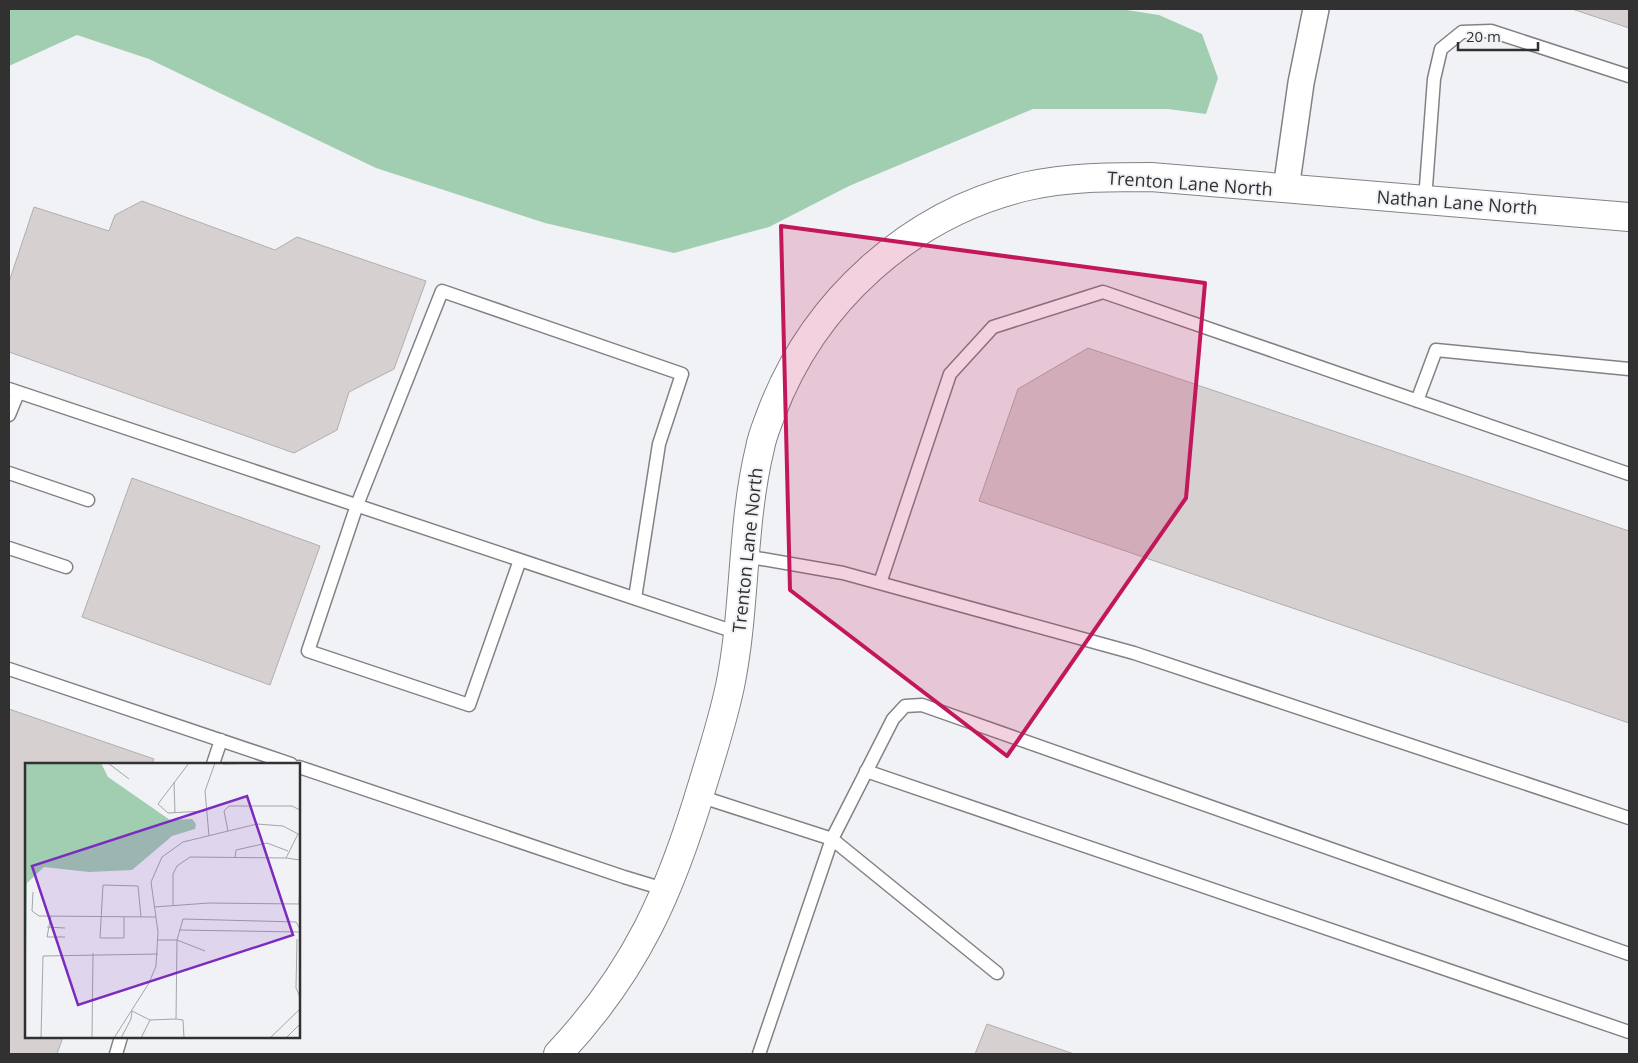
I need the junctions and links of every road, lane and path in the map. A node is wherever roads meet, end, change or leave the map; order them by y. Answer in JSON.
{"nodes":[{"id":1,"x":1316,"y":9,"type":"edge"},
{"id":2,"x":1629,"y":76,"type":"edge"},
{"id":3,"x":1286,"y":189,"type":"junction"},
{"id":4,"x":1425,"y":200,"type":"junction"},
{"id":5,"x":1629,"y":216,"type":"edge"},
{"id":6,"x":1629,"y":369,"type":"edge"},
{"id":7,"x":14,"y":391,"type":"edge"},
{"id":8,"x":1417,"y":401,"type":"junction"},
{"id":9,"x":9,"y":415,"type":"edge"},
{"id":10,"x":9,"y":473,"type":"edge"},
{"id":11,"x":1629,"y":474,"type":"edge"},
{"id":12,"x":88,"y":500,"type":"dead end"},
{"id":13,"x":357,"y":505,"type":"junction"},
{"id":14,"x":9,"y":548,"type":"edge"},
{"id":15,"x":745,"y":556,"type":"junction"},
{"id":16,"x":520,"y":560,"type":"junction"},
{"id":17,"x":66,"y":567,"type":"dead end"},
{"id":18,"x":880,"y":583,"type":"junction"},
{"id":19,"x":636,"y":598,"type":"junction"},
{"id":20,"x":738,"y":634,"type":"junction"},
{"id":21,"x":9,"y":669,"type":"edge"},
{"id":22,"x":221,"y":740,"type":"junction"},
{"id":23,"x":213,"y":763,"type":"edge"},
{"id":24,"x":288,"y":763,"type":"edge"},
{"id":25,"x":300,"y":767,"type":"edge"},
{"id":26,"x":866,"y":772,"type":"junction"},
{"id":27,"x":699,"y":796,"type":"junction"},
{"id":28,"x":1629,"y":818,"type":"edge"},
{"id":29,"x":832,"y":839,"type":"junction"},
{"id":30,"x":667,"y":890,"type":"junction"},
{"id":31,"x":1629,"y":954,"type":"edge"},
{"id":32,"x":997,"y":973,"type":"dead end"},
{"id":33,"x":1629,"y":1032,"type":"edge"},
{"id":34,"x":121,"y":1038,"type":"edge"},
{"id":35,"x":116,"y":1054,"type":"edge"},
{"id":36,"x":558,"y":1054,"type":"edge"},
{"id":37,"x":759,"y":1054,"type":"edge"}],
"edges":[{"from":1,"to":3,"type":"street","name":"Trenton Lane North"},
{"from":2,"to":4,"type":"lane"},
{"from":3,"to":4,"type":"street","name":"Nathan Lane North"},
{"from":3,"to":15,"type":"street","name":"Trenton Lane North"},
{"from":4,"to":5,"type":"street","name":"Nathan Lane North"},
{"from":6,"to":8,"type":"lane"},
{"from":7,"to":9,"type":"lane"},
{"from":7,"to":13,"type":"lane"},
{"from":8,"to":11,"type":"lane"},
{"from":8,"to":18,"type":"lane"},
{"from":10,"to":12,"type":"lane"},
{"from":13,"to":16,"type":"lane"},
{"from":13,"to":16,"type":"lane"},
{"from":13,"to":19,"type":"lane"},
{"from":14,"to":17,"type":"lane"},
{"from":15,"to":18,"type":"lane"},
{"from":15,"to":20,"type":"street","name":"Trenton Lane North"},
{"from":16,"to":19,"type":"lane"},
{"from":18,"to":28,"type":"lane"},
{"from":19,"to":20,"type":"lane"},
{"from":20,"to":27,"type":"street","name":"Trenton Lane North"},
{"from":21,"to":22,"type":"lane"},
{"from":22,"to":23,"type":"lane"},
{"from":22,"to":24,"type":"lane"},
{"from":25,"to":30,"type":"lane"},
{"from":26,"to":29,"type":"lane"},
{"from":26,"to":31,"type":"lane"},
{"from":26,"to":33,"type":"lane"},
{"from":27,"to":29,"type":"lane"},
{"from":27,"to":30,"type":"street","name":"Trenton Lane North"},
{"from":29,"to":32,"type":"lane"},
{"from":29,"to":37,"type":"lane"},
{"from":30,"to":36,"type":"street","name":"Trenton Lane North"},
{"from":34,"to":35,"type":"lane"}]}
